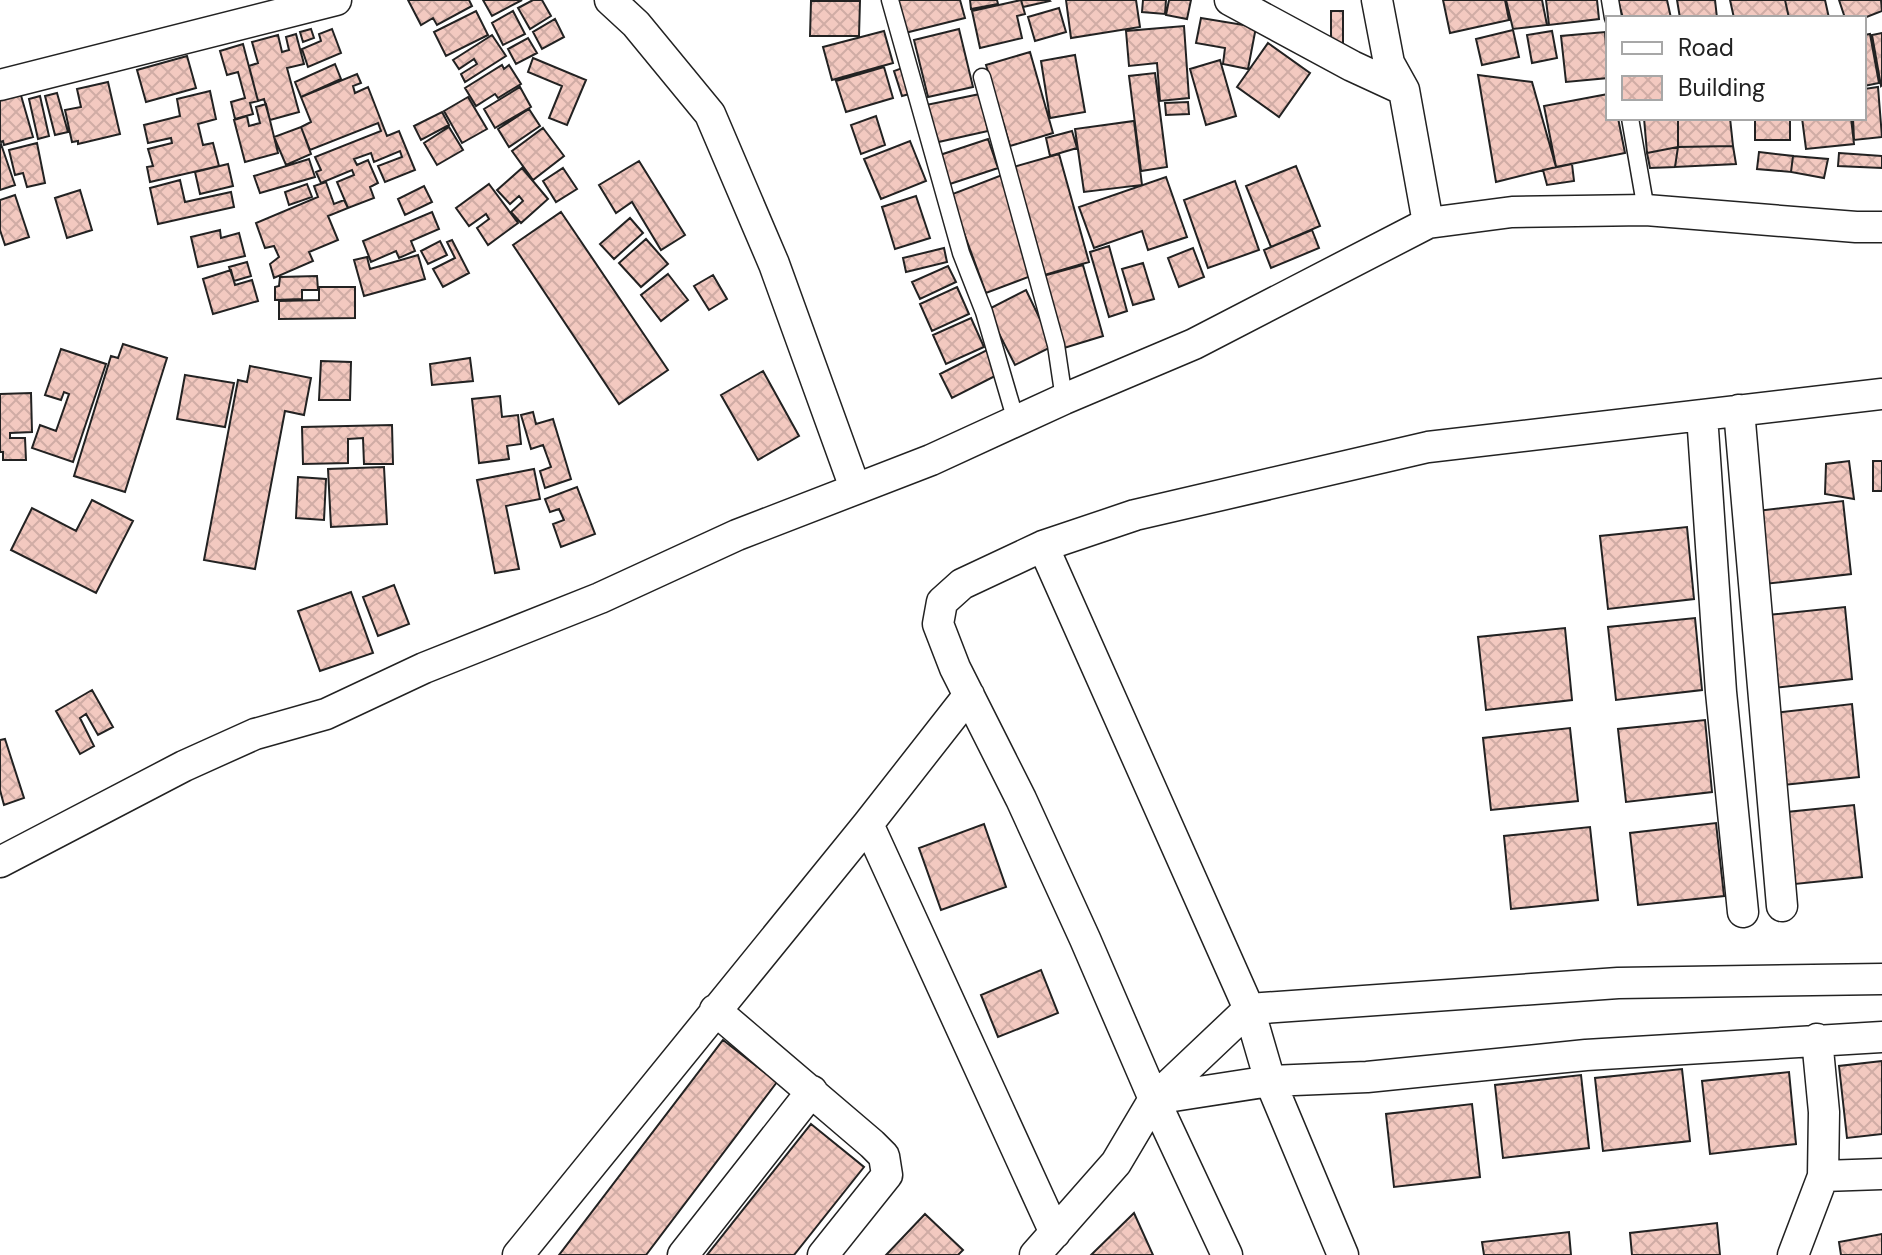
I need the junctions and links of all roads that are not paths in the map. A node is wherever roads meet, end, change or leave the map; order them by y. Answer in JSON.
{"nodes":[{"id":1,"x":336,"y":0,"type":"edge"},
{"id":2,"x":610,"y":0,"type":"edge"},
{"id":3,"x":890,"y":0,"type":"edge"},
{"id":4,"x":1230,"y":0,"type":"edge"},
{"id":5,"x":1377,"y":0,"type":"edge"},
{"id":6,"x":982,"y":77,"type":"dead end"},
{"id":7,"x":0,"y":85,"type":"edge"},
{"id":8,"x":1404,"y":90,"type":"junction"},
{"id":9,"x":1630,"y":120,"type":"edge"},
{"id":10,"x":1646,"y":210,"type":"junction"},
{"id":11,"x":1428,"y":223,"type":"junction"},
{"id":12,"x":1882,"y":227,"type":"edge"},
{"id":13,"x":1882,"y":394,"type":"edge"},
{"id":14,"x":1064,"y":399,"type":"junction"},
{"id":15,"x":1739,"y":410,"type":"junction"},
{"id":16,"x":1702,"y":415,"type":"junction"},
{"id":17,"x":1016,"y":421,"type":"junction"},
{"id":18,"x":855,"y":488,"type":"junction"},
{"id":19,"x":1043,"y":546,"type":"junction"},
{"id":20,"x":1762,"y":688,"type":"junction"},
{"id":21,"x":1721,"y":692,"type":"junction"},
{"id":22,"x":969,"y":695,"type":"junction"},
{"id":23,"x":868,"y":824,"type":"junction"},
{"id":24,"x":0,"y":862,"type":"edge"},
{"id":25,"x":1782,"y":906,"type":"dead end"},
{"id":26,"x":1743,"y":912,"type":"dead end"},
{"id":27,"x":1882,"y":979,"type":"edge"},
{"id":28,"x":1249,"y":1009,"type":"junction"},
{"id":29,"x":715,"y":1010,"type":"junction"},
{"id":30,"x":1882,"y":1037,"type":"edge"},
{"id":31,"x":1817,"y":1039,"type":"junction"},
{"id":32,"x":1270,"y":1081,"type":"junction"},
{"id":33,"x":812,"y":1091,"type":"junction"},
{"id":34,"x":1154,"y":1099,"type":"junction"},
{"id":35,"x":1882,"y":1174,"type":"edge"},
{"id":36,"x":1823,"y":1176,"type":"junction"},
{"id":37,"x":1045,"y":1244,"type":"edge"},
{"id":38,"x":518,"y":1255,"type":"edge"},
{"id":39,"x":683,"y":1255,"type":"edge"},
{"id":40,"x":823,"y":1255,"type":"edge"},
{"id":41,"x":1227,"y":1255,"type":"edge"},
{"id":42,"x":1343,"y":1255,"type":"edge"},
{"id":43,"x":1793,"y":1255,"type":"edge"}],
"edges":[{"from":1,"to":7,"type":"street"},
{"from":2,"to":18,"type":"street"},
{"from":3,"to":17,"type":"lane"},
{"from":4,"to":8,"type":"street"},
{"from":5,"to":8,"type":"street"},
{"from":6,"to":14,"type":"lane"},
{"from":8,"to":11,"type":"street"},
{"from":9,"to":10,"type":"lane"},
{"from":10,"to":11,"type":"street"},
{"from":10,"to":12,"type":"street"},
{"from":11,"to":14,"type":"street"},
{"from":13,"to":15,"type":"street"},
{"from":14,"to":17,"type":"street"},
{"from":15,"to":16,"type":"street"},
{"from":15,"to":20,"type":"street"},
{"from":16,"to":19,"type":"street"},
{"from":16,"to":21,"type":"street"},
{"from":17,"to":18,"type":"street"},
{"from":18,"to":24,"type":"street"},
{"from":19,"to":22,"type":"street"},
{"from":19,"to":28,"type":"street"},
{"from":20,"to":21,"type":"street"},
{"from":20,"to":25,"type":"street"},
{"from":21,"to":26,"type":"street"},
{"from":22,"to":23,"type":"street"},
{"from":22,"to":34,"type":"street"},
{"from":23,"to":29,"type":"street"},
{"from":23,"to":37,"type":"street"},
{"from":27,"to":28,"type":"street"},
{"from":28,"to":32,"type":"street"},
{"from":28,"to":34,"type":"street"},
{"from":29,"to":33,"type":"street"},
{"from":29,"to":38,"type":"street"},
{"from":30,"to":31,"type":"street"},
{"from":31,"to":32,"type":"street"},
{"from":31,"to":36,"type":"street"},
{"from":32,"to":34,"type":"street"},
{"from":32,"to":42,"type":"street"},
{"from":33,"to":39,"type":"street"},
{"from":33,"to":40,"type":"street"},
{"from":34,"to":37,"type":"street"},
{"from":34,"to":41,"type":"street"},
{"from":35,"to":36,"type":"street"},
{"from":36,"to":43,"type":"street"}]}
